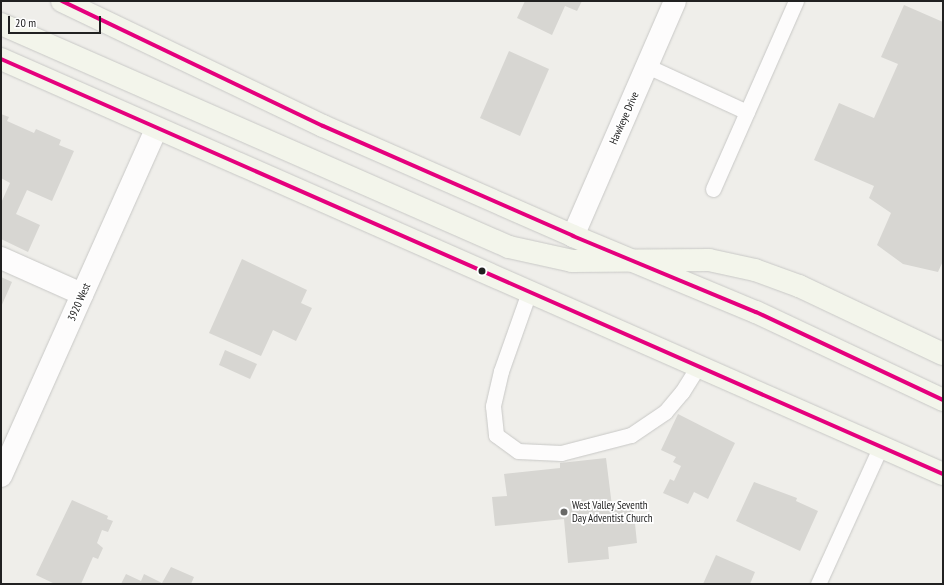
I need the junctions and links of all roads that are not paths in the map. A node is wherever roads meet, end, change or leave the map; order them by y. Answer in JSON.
{"nodes":[{"id":1,"x":62,"y":1,"type":"edge"},
{"id":2,"x":675,"y":1,"type":"edge"},
{"id":3,"x":796,"y":1,"type":"edge"},
{"id":4,"x":1,"y":24,"type":"edge"},
{"id":5,"x":1,"y":59,"type":"edge"},
{"id":6,"x":647,"y":66,"type":"junction"},
{"id":7,"x":747,"y":112,"type":"junction"},
{"id":8,"x":157,"y":128,"type":"junction"},
{"id":9,"x":713,"y":189,"type":"dead end"},
{"id":10,"x":572,"y":236,"type":"junction"},
{"id":11,"x":1,"y":258,"type":"edge"},
{"id":12,"x":631,"y":260,"type":"junction"},
{"id":13,"x":529,"y":292,"type":"junction"},
{"id":14,"x":82,"y":294,"type":"junction"},
{"id":15,"x":943,"y":354,"type":"edge"},
{"id":16,"x":698,"y":366,"type":"junction"},
{"id":17,"x":943,"y":400,"type":"edge"},
{"id":18,"x":881,"y":446,"type":"junction"},
{"id":19,"x":943,"y":474,"type":"edge"},
{"id":20,"x":1,"y":476,"type":"edge"},
{"id":21,"x":818,"y":584,"type":"edge"}],
"edges":[{"from":1,"to":10,"type":"main road"},
{"from":2,"to":6,"type":"street","name":"Hawkeye Drive"},
{"from":3,"to":7,"type":"lane"},
{"from":4,"to":12,"type":"main road"},
{"from":5,"to":8,"type":"main road"},
{"from":6,"to":7,"type":"lane"},
{"from":6,"to":10,"type":"street","name":"Hawkeye Drive"},
{"from":7,"to":9,"type":"lane"},
{"from":8,"to":13,"type":"main road"},
{"from":8,"to":14,"type":"street","name":"3920 West"},
{"from":10,"to":12,"type":"main road"},
{"from":11,"to":14,"type":"street"},
{"from":12,"to":15,"type":"main road"},
{"from":12,"to":17,"type":"main road"},
{"from":13,"to":16,"type":"main road"},
{"from":13,"to":16,"type":"lane"},
{"from":14,"to":20,"type":"street","name":"3920 West"},
{"from":16,"to":18,"type":"main road"},
{"from":18,"to":19,"type":"main road"},
{"from":18,"to":21,"type":"lane"}]}
